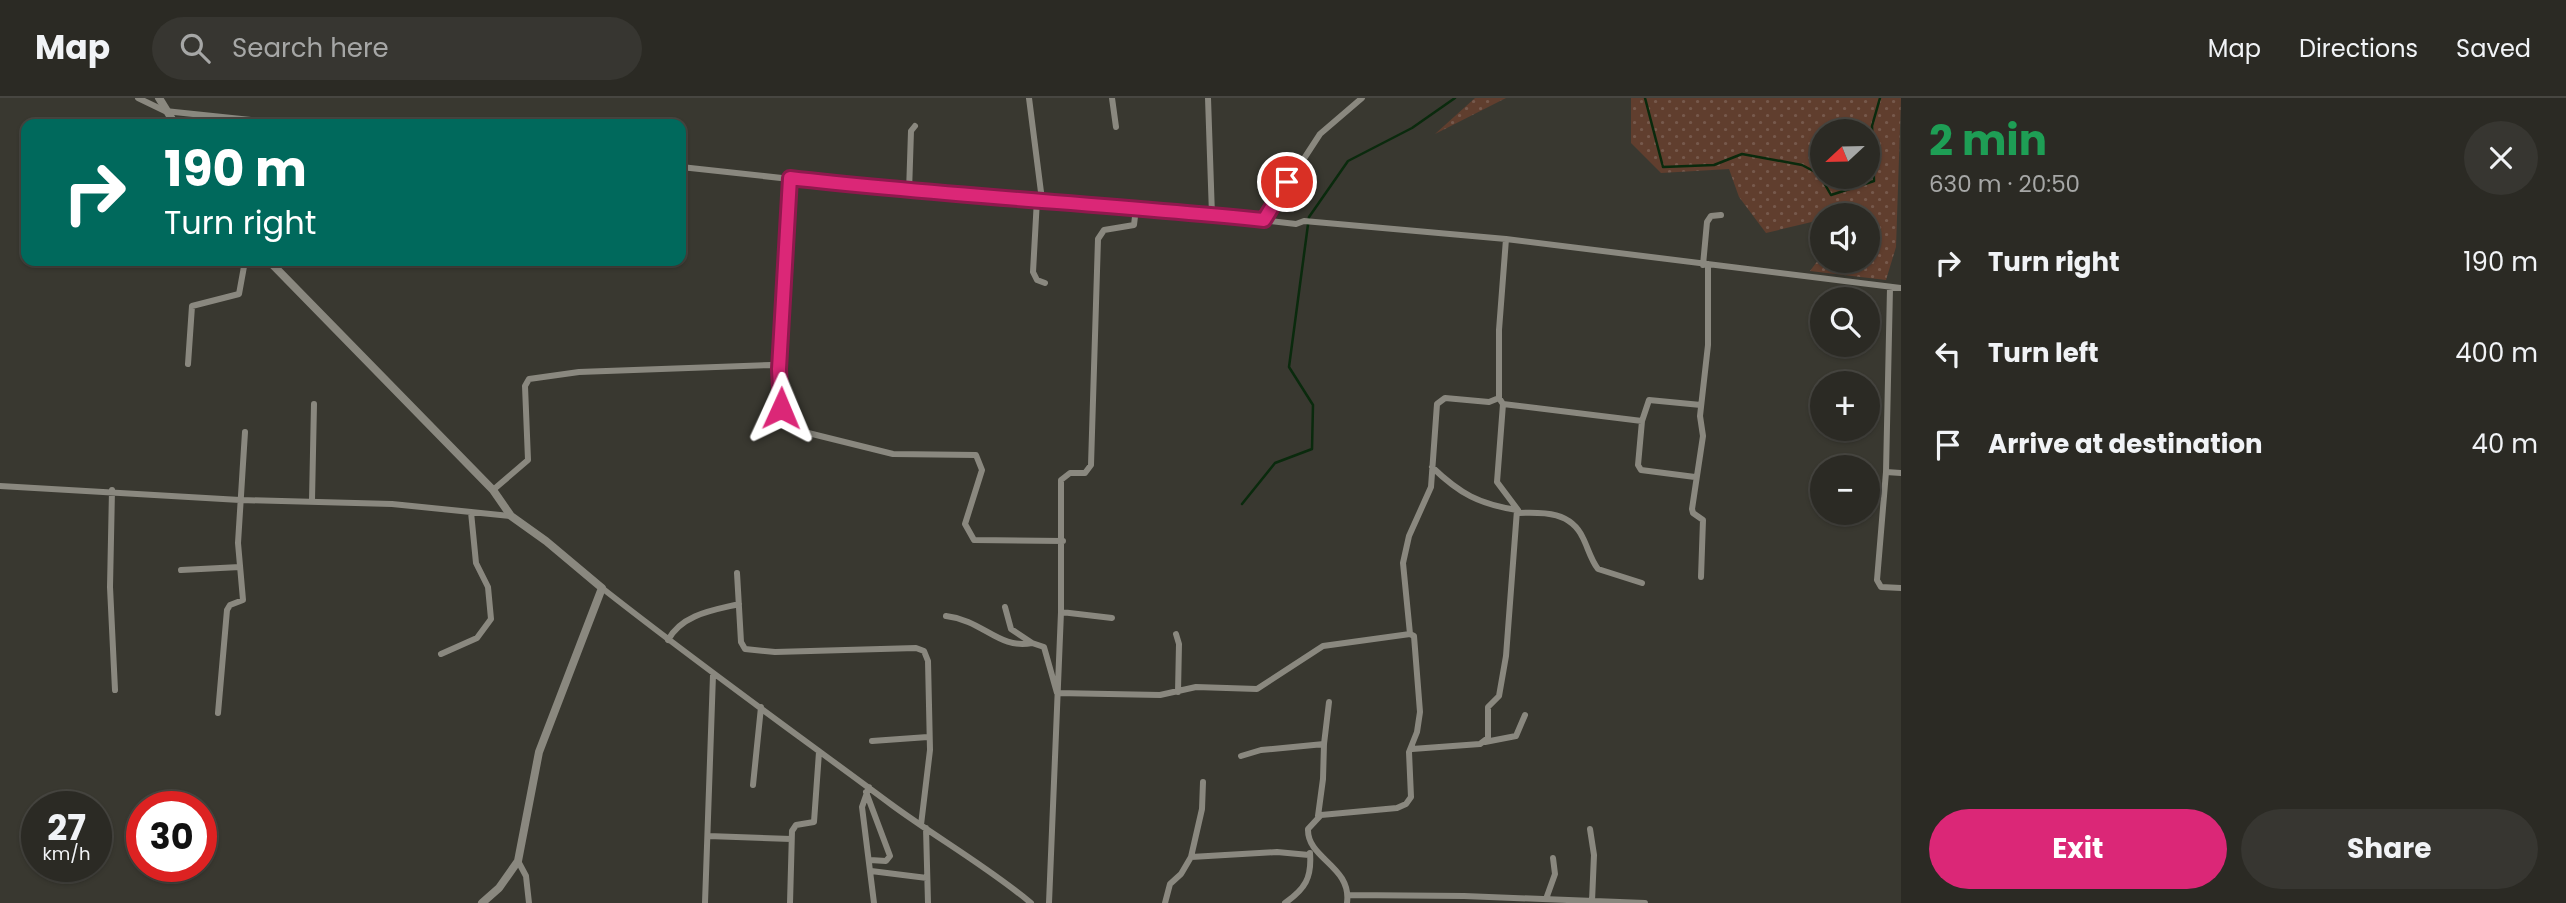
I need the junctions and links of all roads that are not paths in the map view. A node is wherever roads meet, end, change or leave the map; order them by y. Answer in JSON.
{"nodes":[{"id":1,"x":138,"y":98,"type":"edge"},
{"id":2,"x":159,"y":98,"type":"edge"},
{"id":3,"x":1029,"y":98,"type":"edge"},
{"id":4,"x":1112,"y":98,"type":"edge"},
{"id":5,"x":1208,"y":98,"type":"edge"},
{"id":6,"x":1362,"y":98,"type":"edge"},
{"id":7,"x":165,"y":111,"type":"junction"},
{"id":8,"x":171,"y":119,"type":"edge"},
{"id":9,"x":241,"y":119,"type":"edge"},
{"id":10,"x":915,"y":126,"type":"dead end"},
{"id":11,"x":1116,"y":127,"type":"dead end"},
{"id":12,"x":686,"y":168,"type":"edge"},
{"id":13,"x":790,"y":178,"type":"junction"},
{"id":14,"x":909,"y":192,"type":"junction"},
{"id":15,"x":1040,"y":200,"type":"junction"},
{"id":16,"x":1136,"y":208,"type":"junction"},
{"id":17,"x":1212,"y":215,"type":"junction"},
{"id":18,"x":1721,"y":215,"type":"dead end"},
{"id":19,"x":1264,"y":220,"type":"junction"},
{"id":20,"x":1506,"y":239,"type":"junction"},
{"id":21,"x":1705,"y":264,"type":"junction"},
{"id":22,"x":243,"y":266,"type":"edge"},
{"id":23,"x":274,"y":266,"type":"edge"},
{"id":24,"x":1045,"y":284,"type":"dead end"},
{"id":25,"x":1890,"y":288,"type":"junction"},
{"id":26,"x":1901,"y":288,"type":"edge"},
{"id":27,"x":188,"y":364,"type":"dead end"},
{"id":28,"x":779,"y":369,"type":"junction"},
{"id":29,"x":1501,"y":401,"type":"junction"},
{"id":30,"x":314,"y":404,"type":"dead end"},
{"id":31,"x":1701,"y":405,"type":"junction"},
{"id":32,"x":1642,"y":421,"type":"junction"},
{"id":33,"x":246,"y":432,"type":"dead end"},
{"id":34,"x":1431,"y":467,"type":"junction"},
{"id":35,"x":1886,"y":472,"type":"junction"},
{"id":36,"x":1901,"y":473,"type":"edge"},
{"id":37,"x":1695,"y":477,"type":"junction"},
{"id":38,"x":0,"y":486,"type":"edge"},
{"id":39,"x":112,"y":490,"type":"junction"},
{"id":40,"x":493,"y":490,"type":"junction"},
{"id":41,"x":240,"y":500,"type":"junction"},
{"id":42,"x":312,"y":500,"type":"junction"},
{"id":43,"x":1518,"y":511,"type":"junction"},
{"id":44,"x":471,"y":512,"type":"junction"},
{"id":45,"x":511,"y":516,"type":"junction"},
{"id":46,"x":1063,"y":541,"type":"junction"},
{"id":47,"x":240,"y":567,"type":"junction"},
{"id":48,"x":181,"y":570,"type":"dead end"},
{"id":49,"x":737,"y":573,"type":"dead end"},
{"id":50,"x":1701,"y":577,"type":"dead end"},
{"id":51,"x":1642,"y":583,"type":"dead end"},
{"id":52,"x":602,"y":588,"type":"junction"},
{"id":53,"x":1901,"y":588,"type":"edge"},
{"id":54,"x":740,"y":604,"type":"junction"},
{"id":55,"x":1005,"y":607,"type":"dead end"},
{"id":56,"x":1061,"y":612,"type":"junction"},
{"id":57,"x":946,"y":616,"type":"dead end"},
{"id":58,"x":1112,"y":618,"type":"dead end"},
{"id":59,"x":1176,"y":634,"type":"dead end"},
{"id":60,"x":1410,"y":634,"type":"junction"},
{"id":61,"x":668,"y":639,"type":"junction"},
{"id":62,"x":1032,"y":643,"type":"junction"},
{"id":63,"x":441,"y":654,"type":"dead end"},
{"id":64,"x":713,"y":675,"type":"junction"},
{"id":65,"x":115,"y":690,"type":"dead end"},
{"id":66,"x":1178,"y":692,"type":"junction"},
{"id":67,"x":1057,"y":693,"type":"junction"},
{"id":68,"x":1329,"y":702,"type":"dead end"},
{"id":69,"x":761,"y":706,"type":"junction"},
{"id":70,"x":218,"y":713,"type":"dead end"},
{"id":71,"x":1525,"y":715,"type":"dead end"},
{"id":72,"x":928,"y":737,"type":"junction"},
{"id":73,"x":873,"y":741,"type":"dead end"},
{"id":74,"x":1485,"y":742,"type":"junction"},
{"id":75,"x":1324,"y":744,"type":"junction"},
{"id":76,"x":1412,"y":749,"type":"junction"},
{"id":77,"x":819,"y":752,"type":"junction"},
{"id":78,"x":1241,"y":756,"type":"dead end"},
{"id":79,"x":1203,"y":782,"type":"dead end"},
{"id":80,"x":752,"y":785,"type":"dead end"},
{"id":81,"x":867,"y":789,"type":"junction"},
{"id":82,"x":1318,"y":816,"type":"junction"},
{"id":83,"x":923,"y":827,"type":"junction"},
{"id":84,"x":1590,"y":829,"type":"dead end"},
{"id":85,"x":708,"y":835,"type":"junction"},
{"id":86,"x":791,"y":839,"type":"junction"},
{"id":87,"x":1312,"y":846,"type":"junction"},
{"id":88,"x":1309,"y":855,"type":"junction"},
{"id":89,"x":1191,"y":857,"type":"junction"},
{"id":90,"x":1553,"y":858,"type":"dead end"},
{"id":91,"x":870,"y":860,"type":"junction"},
{"id":92,"x":518,"y":861,"type":"junction"},
{"id":93,"x":871,"y":871,"type":"junction"},
{"id":94,"x":928,"y":878,"type":"junction"},
{"id":95,"x":1348,"y":899,"type":"edge"},
{"id":96,"x":1546,"y":900,"type":"junction"},
{"id":97,"x":1514,"y":901,"type":"edge"},
{"id":98,"x":1592,"y":901,"type":"junction"},
{"id":99,"x":482,"y":903,"type":"edge"},
{"id":100,"x":529,"y":903,"type":"edge"},
{"id":101,"x":705,"y":903,"type":"edge"},
{"id":102,"x":790,"y":903,"type":"edge"},
{"id":103,"x":874,"y":903,"type":"edge"},
{"id":104,"x":928,"y":903,"type":"edge"},
{"id":105,"x":1031,"y":903,"type":"edge"},
{"id":106,"x":1049,"y":903,"type":"edge"},
{"id":107,"x":1166,"y":903,"type":"edge"},
{"id":108,"x":1285,"y":903,"type":"edge"},
{"id":109,"x":1645,"y":903,"type":"edge"}],
"edges":[{"from":1,"to":7,"type":"street"},
{"from":2,"to":7,"type":"street"},
{"from":3,"to":15,"type":"street"},
{"from":4,"to":11,"type":"street"},
{"from":5,"to":17,"type":"street"},
{"from":6,"to":19,"type":"street"},
{"from":7,"to":8,"type":"street"},
{"from":7,"to":9,"type":"street"},
{"from":10,"to":14,"type":"street"},
{"from":12,"to":13,"type":"street"},
{"from":13,"to":14,"type":"street"},
{"from":13,"to":28,"type":"street"},
{"from":14,"to":15,"type":"street"},
{"from":15,"to":16,"type":"street"},
{"from":15,"to":24,"type":"street"},
{"from":16,"to":17,"type":"street"},
{"from":16,"to":46,"type":"street"},
{"from":17,"to":19,"type":"street"},
{"from":18,"to":21,"type":"street"},
{"from":19,"to":20,"type":"street"},
{"from":20,"to":21,"type":"street"},
{"from":20,"to":29,"type":"street"},
{"from":21,"to":25,"type":"street"},
{"from":21,"to":31,"type":"street"},
{"from":22,"to":27,"type":"street"},
{"from":23,"to":40,"type":"street"},
{"from":25,"to":26,"type":"street"},
{"from":25,"to":35,"type":"street"},
{"from":28,"to":40,"type":"street"},
{"from":28,"to":46,"type":"street"},
{"from":29,"to":32,"type":"street"},
{"from":29,"to":34,"type":"street"},
{"from":29,"to":43,"type":"street"},
{"from":30,"to":42,"type":"street"},
{"from":31,"to":32,"type":"street"},
{"from":31,"to":37,"type":"street"},
{"from":32,"to":37,"type":"street"},
{"from":33,"to":41,"type":"street"},
{"from":34,"to":43,"type":"street"},
{"from":34,"to":60,"type":"street"},
{"from":35,"to":36,"type":"street"},
{"from":35,"to":53,"type":"street"},
{"from":37,"to":50,"type":"street"},
{"from":38,"to":39,"type":"street"},
{"from":39,"to":41,"type":"street"},
{"from":39,"to":65,"type":"street"},
{"from":40,"to":45,"type":"street"},
{"from":41,"to":42,"type":"street"},
{"from":41,"to":47,"type":"street"},
{"from":42,"to":44,"type":"street"},
{"from":43,"to":51,"type":"street"},
{"from":43,"to":74,"type":"street"},
{"from":44,"to":45,"type":"street"},
{"from":44,"to":63,"type":"street"},
{"from":45,"to":52,"type":"street"},
{"from":46,"to":56,"type":"street"},
{"from":47,"to":48,"type":"street"},
{"from":47,"to":70,"type":"street"},
{"from":49,"to":54,"type":"street"},
{"from":52,"to":61,"type":"street"},
{"from":52,"to":92,"type":"street"},
{"from":54,"to":61,"type":"street"},
{"from":54,"to":72,"type":"street"},
{"from":55,"to":62,"type":"street"},
{"from":56,"to":58,"type":"street"},
{"from":56,"to":67,"type":"street"},
{"from":57,"to":62,"type":"street"},
{"from":59,"to":66,"type":"street"},
{"from":60,"to":66,"type":"street"},
{"from":60,"to":76,"type":"street"},
{"from":61,"to":64,"type":"street"},
{"from":62,"to":67,"type":"street"},
{"from":64,"to":69,"type":"street"},
{"from":64,"to":85,"type":"street"},
{"from":66,"to":67,"type":"street"},
{"from":67,"to":106,"type":"street"},
{"from":68,"to":75,"type":"street"},
{"from":69,"to":77,"type":"street"},
{"from":69,"to":80,"type":"street"},
{"from":71,"to":74,"type":"street"},
{"from":72,"to":73,"type":"street"},
{"from":72,"to":83,"type":"street"},
{"from":74,"to":76,"type":"street"},
{"from":75,"to":78,"type":"street"},
{"from":75,"to":82,"type":"street"},
{"from":76,"to":82,"type":"street"},
{"from":77,"to":81,"type":"street"},
{"from":77,"to":86,"type":"street"},
{"from":79,"to":89,"type":"street"},
{"from":81,"to":83,"type":"street"},
{"from":81,"to":91,"type":"street"},
{"from":81,"to":91,"type":"street"},
{"from":82,"to":87,"type":"street"},
{"from":83,"to":94,"type":"street"},
{"from":83,"to":105,"type":"street"},
{"from":84,"to":98,"type":"street"},
{"from":85,"to":86,"type":"street"},
{"from":85,"to":101,"type":"street"},
{"from":86,"to":102,"type":"street"},
{"from":87,"to":88,"type":"street"},
{"from":87,"to":95,"type":"street"},
{"from":88,"to":89,"type":"street"},
{"from":88,"to":108,"type":"street"},
{"from":89,"to":107,"type":"street"},
{"from":90,"to":96,"type":"street"},
{"from":91,"to":93,"type":"street"},
{"from":92,"to":99,"type":"street"},
{"from":92,"to":100,"type":"street"},
{"from":93,"to":94,"type":"street"},
{"from":93,"to":103,"type":"street"},
{"from":94,"to":104,"type":"street"},
{"from":95,"to":97,"type":"street"},
{"from":96,"to":97,"type":"street"},
{"from":96,"to":98,"type":"street"},
{"from":98,"to":109,"type":"street"}]}
